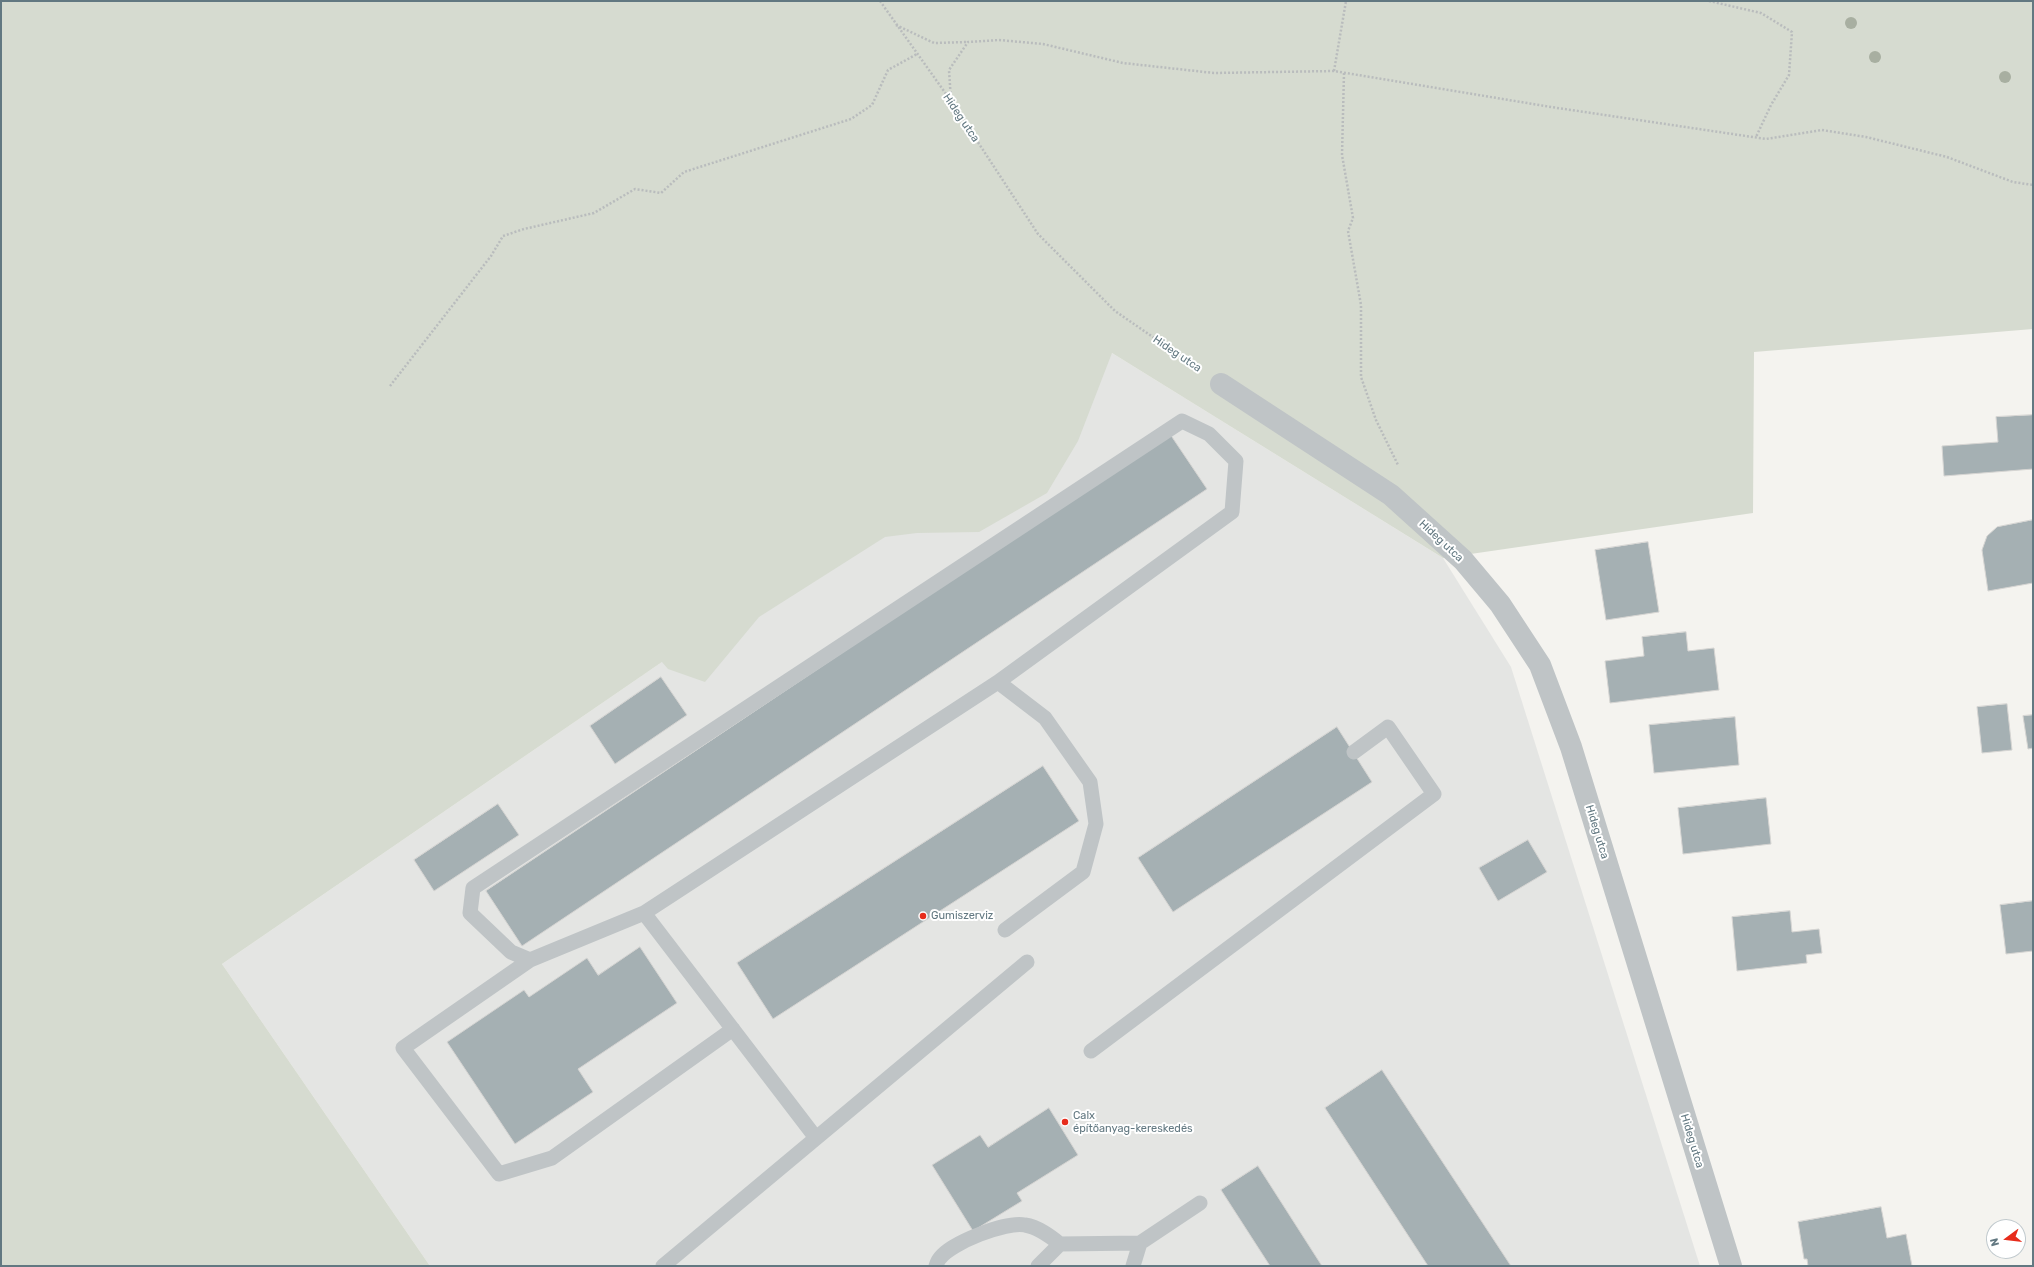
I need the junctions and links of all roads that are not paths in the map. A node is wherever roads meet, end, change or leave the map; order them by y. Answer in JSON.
{"nodes":[{"id":1,"x":1221,"y":384,"type":"road end"},
{"id":2,"x":998,"y":682,"type":"junction"},
{"id":3,"x":1354,"y":752,"type":"dead end"},
{"id":4,"x":644,"y":913,"type":"junction"},
{"id":5,"x":1005,"y":930,"type":"dead end"},
{"id":6,"x":530,"y":960,"type":"junction"},
{"id":7,"x":1028,"y":962,"type":"dead end"},
{"id":8,"x":733,"y":1029,"type":"junction"},
{"id":9,"x":1091,"y":1051,"type":"dead end"},
{"id":10,"x":816,"y":1138,"type":"junction"},
{"id":11,"x":1200,"y":1203,"type":"dead end"},
{"id":12,"x":1140,"y":1243,"type":"junction"},
{"id":13,"x":1060,"y":1244,"type":"junction"},
{"id":14,"x":663,"y":1266,"type":"edge"},
{"id":15,"x":936,"y":1266,"type":"edge"},
{"id":16,"x":1038,"y":1266,"type":"edge"},
{"id":17,"x":1133,"y":1266,"type":"edge"},
{"id":18,"x":1731,"y":1266,"type":"edge"}],
"edges":[{"from":1,"to":18,"type":"street","name":"Hideg utca"},
{"from":2,"to":4,"type":"lane"},
{"from":2,"to":5,"type":"lane"},
{"from":2,"to":6,"type":"lane"},
{"from":3,"to":9,"type":"lane"},
{"from":4,"to":6,"type":"lane"},
{"from":4,"to":8,"type":"lane"},
{"from":6,"to":8,"type":"lane"},
{"from":7,"to":10,"type":"lane"},
{"from":8,"to":10,"type":"lane"},
{"from":10,"to":14,"type":"lane"},
{"from":11,"to":12,"type":"lane"},
{"from":12,"to":13,"type":"lane"},
{"from":12,"to":17,"type":"lane"},
{"from":13,"to":15,"type":"lane"},
{"from":13,"to":16,"type":"lane"}]}
